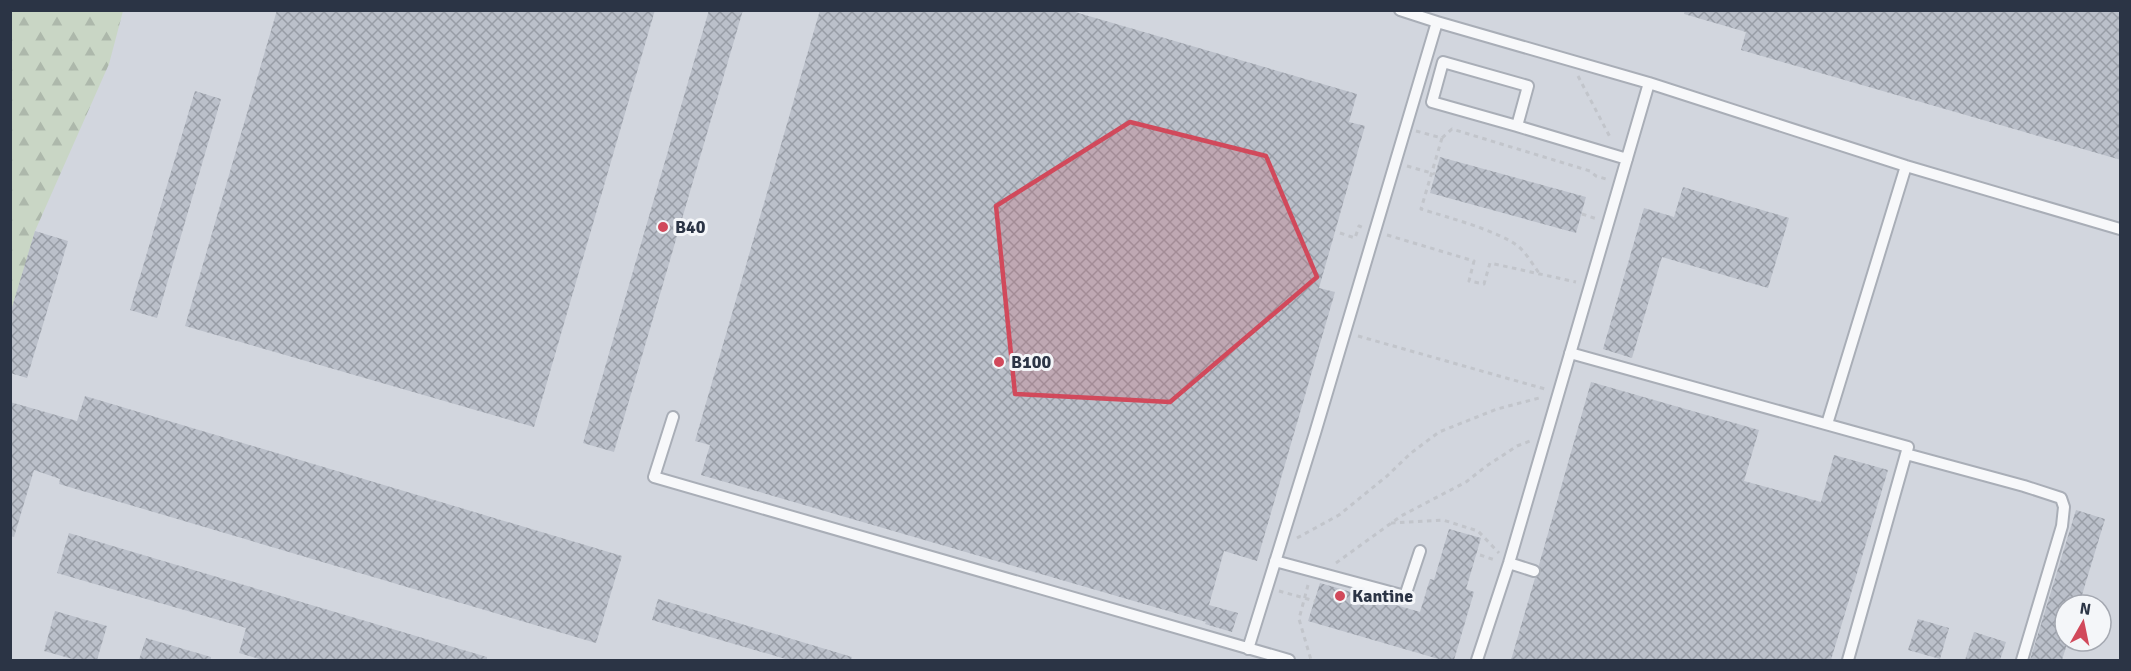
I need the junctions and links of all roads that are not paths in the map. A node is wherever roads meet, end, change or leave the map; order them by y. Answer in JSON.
{"nodes":[{"id":1,"x":1400,"y":10,"type":"edge"},
{"id":2,"x":1437,"y":22,"type":"junction"},
{"id":3,"x":1649,"y":83,"type":"junction"},
{"id":4,"x":1517,"y":126,"type":"junction"},
{"id":5,"x":1623,"y":158,"type":"junction"},
{"id":6,"x":1906,"y":166,"type":"junction"},
{"id":7,"x":2121,"y":229,"type":"edge"},
{"id":8,"x":1570,"y":353,"type":"junction"},
{"id":9,"x":673,"y":417,"type":"dead end"},
{"id":10,"x":1827,"y":424,"type":"junction"},
{"id":11,"x":1906,"y":454,"type":"junction"},
{"id":12,"x":1420,"y":551,"type":"dead end"},
{"id":13,"x":1275,"y":561,"type":"junction"},
{"id":14,"x":1509,"y":563,"type":"junction"},
{"id":15,"x":1534,"y":572,"type":"dead end"},
{"id":16,"x":1248,"y":649,"type":"junction"},
{"id":17,"x":1288,"y":660,"type":"edge"},
{"id":18,"x":1477,"y":660,"type":"edge"},
{"id":19,"x":1848,"y":660,"type":"edge"},
{"id":20,"x":2022,"y":660,"type":"edge"}],
"edges":[{"from":1,"to":2,"type":"lane"},
{"from":2,"to":3,"type":"lane"},
{"from":2,"to":13,"type":"lane"},
{"from":3,"to":5,"type":"lane"},
{"from":3,"to":6,"type":"lane"},
{"from":4,"to":4,"type":"lane"},
{"from":4,"to":5,"type":"lane"},
{"from":5,"to":8,"type":"lane"},
{"from":6,"to":7,"type":"lane"},
{"from":6,"to":10,"type":"lane"},
{"from":8,"to":10,"type":"lane"},
{"from":8,"to":14,"type":"lane"},
{"from":9,"to":16,"type":"lane"},
{"from":10,"to":11,"type":"lane"},
{"from":11,"to":19,"type":"lane"},
{"from":11,"to":20,"type":"lane"},
{"from":12,"to":13,"type":"lane"},
{"from":13,"to":16,"type":"lane"},
{"from":14,"to":15,"type":"lane"},
{"from":14,"to":18,"type":"lane"},
{"from":16,"to":17,"type":"lane"}]}
